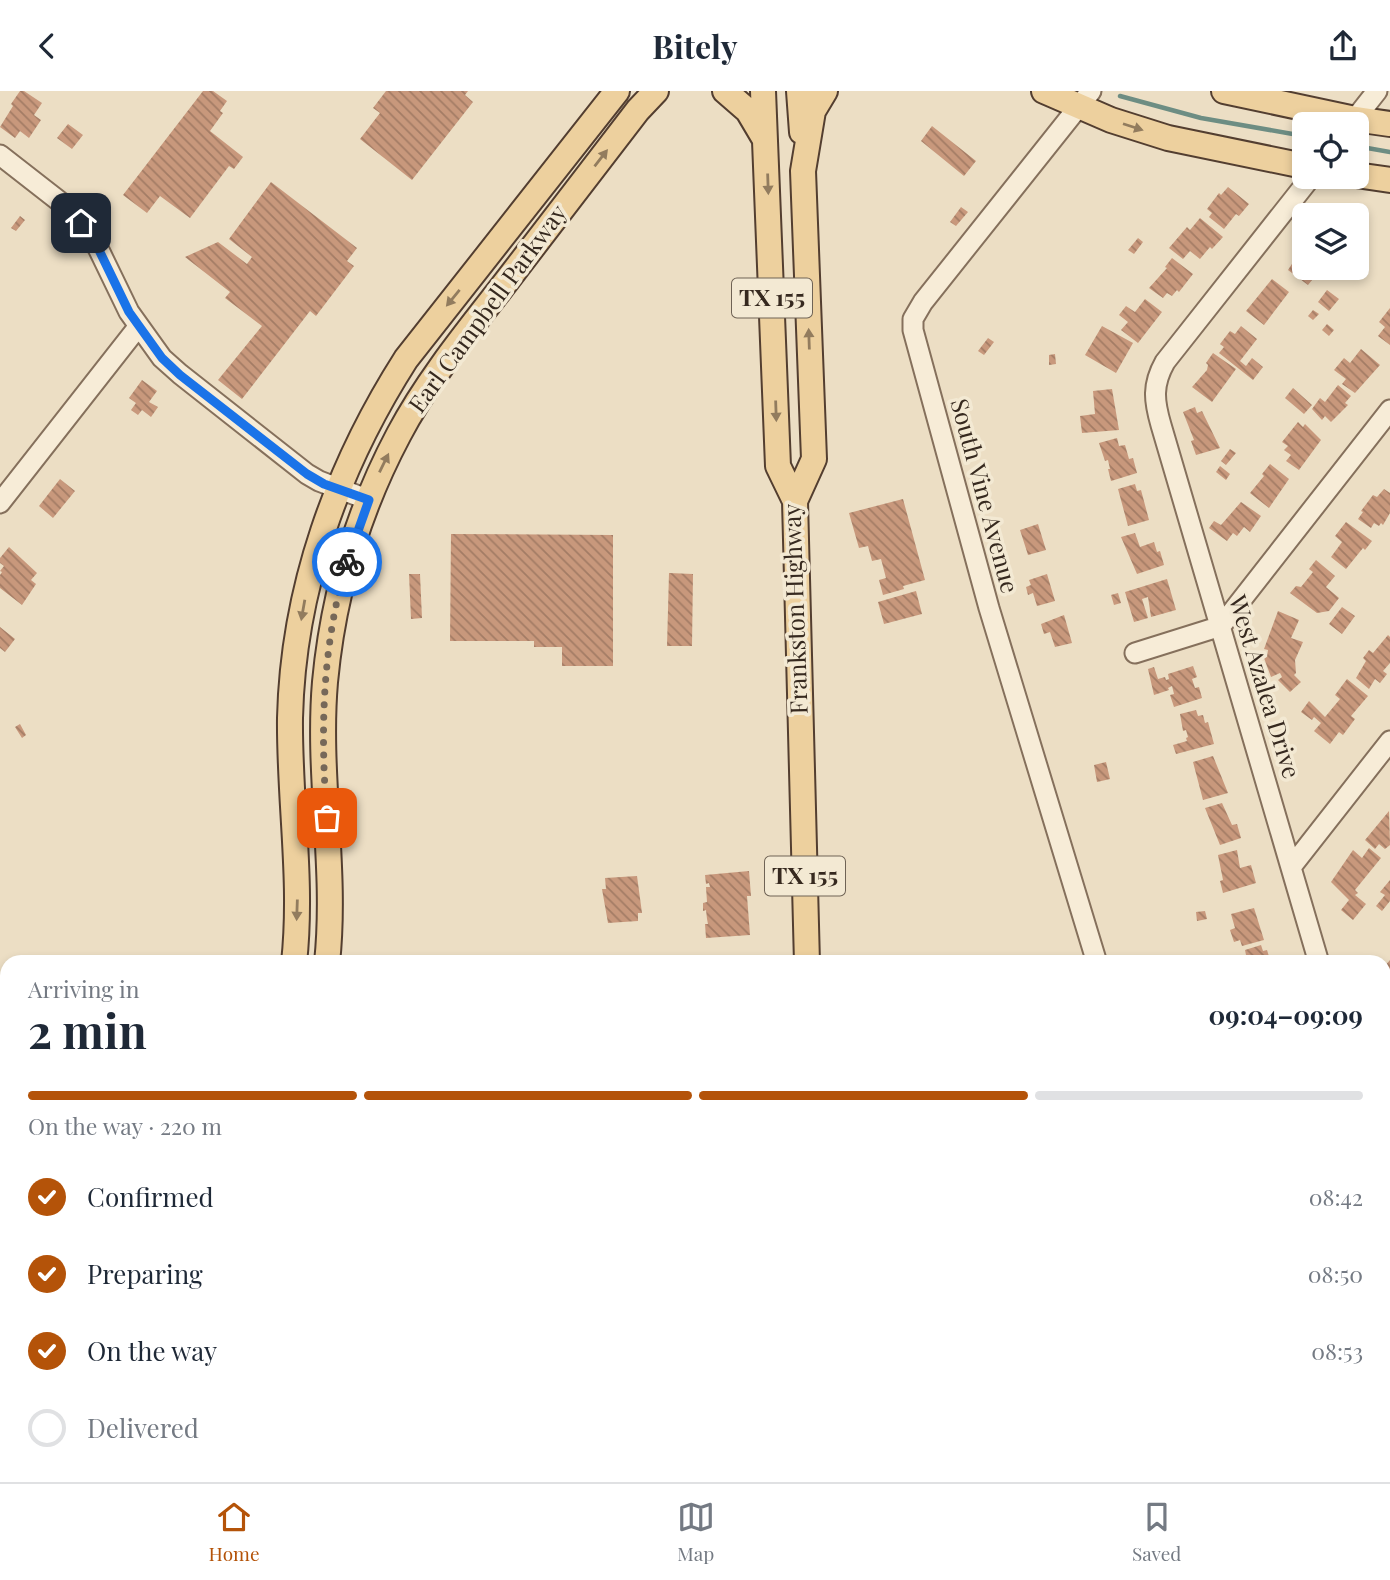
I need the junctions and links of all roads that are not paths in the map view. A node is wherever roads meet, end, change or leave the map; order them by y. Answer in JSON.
{"nodes":[{"id":1,"x":617,"y":91,"type":"edge"},
{"id":2,"x":656,"y":91,"type":"edge"},
{"id":3,"x":724,"y":91,"type":"edge"},
{"id":4,"x":763,"y":91,"type":"edge"},
{"id":5,"x":799,"y":91,"type":"edge"},
{"id":6,"x":825,"y":91,"type":"edge"},
{"id":7,"x":1044,"y":91,"type":"edge"},
{"id":8,"x":1224,"y":91,"type":"edge"},
{"id":9,"x":1377,"y":91,"type":"edge"},
{"id":10,"x":1086,"y":98,"type":"edge"},
{"id":11,"x":1311,"y":112,"type":"edge"},
{"id":12,"x":1361,"y":112,"type":"edge"},
{"id":13,"x":1369,"y":123,"type":"edge"},
{"id":14,"x":1390,"y":124,"type":"edge"},
{"id":15,"x":767,"y":142,"type":"junction"},
{"id":16,"x":0,"y":155,"type":"edge"},
{"id":17,"x":1292,"y":164,"type":"edge"},
{"id":18,"x":803,"y":171,"type":"junction"},
{"id":19,"x":1369,"y":177,"type":"edge"},
{"id":20,"x":1390,"y":180,"type":"edge"},
{"id":21,"x":546,"y":181,"type":"junction"},
{"id":22,"x":1302,"y":189,"type":"edge"},
{"id":23,"x":569,"y":200,"type":"junction"},
{"id":24,"x":506,"y":231,"type":"junction"},
{"id":25,"x":532,"y":248,"type":"junction"},
{"id":26,"x":484,"y":260,"type":"junction"},
{"id":27,"x":508,"y":280,"type":"junction"},
{"id":28,"x":138,"y":327,"type":"junction"},
{"id":29,"x":420,"y":339,"type":"junction"},
{"id":30,"x":447,"y":359,"type":"junction"},
{"id":31,"x":1390,"y":410,"type":"edge"},
{"id":32,"x":337,"y":488,"type":"junction"},
{"id":33,"x":369,"y":500,"type":"junction"},
{"id":34,"x":795,"y":501,"type":"junction"},
{"id":35,"x":0,"y":503,"type":"edge"},
{"id":36,"x":1221,"y":626,"type":"junction"},
{"id":37,"x":1135,"y":653,"type":"dead end"},
{"id":38,"x":1390,"y":741,"type":"edge"},
{"id":39,"x":1292,"y":866,"type":"junction"},
{"id":40,"x":331,"y":873,"type":"junction"},
{"id":41,"x":297,"y":876,"type":"junction"},
{"id":42,"x":294,"y":955,"type":"edge"},
{"id":43,"x":328,"y":955,"type":"edge"},
{"id":44,"x":807,"y":955,"type":"edge"},
{"id":45,"x":1095,"y":955,"type":"edge"},
{"id":46,"x":1317,"y":955,"type":"edge"}],
"edges":[{"from":1,"to":21,"type":"main road","name":"Earl Campbell Parkway"},
{"from":23,"to":2,"type":"main road","name":"Earl Campbell Parkway","one_way":true},
{"from":3,"to":15,"type":"main road"},
{"from":4,"to":15,"type":"main road","name":"Frankston Highway","number":"TX 155"},
{"from":5,"to":18,"type":"main road","number":"TX 155"},
{"from":6,"to":18,"type":"main road"},
{"from":7,"to":10,"type":"main road"},
{"from":8,"to":11,"type":"main road"},
{"from":9,"to":12,"type":"street"},
{"from":10,"to":17,"type":"main road","one_way":true},
{"from":10,"to":45,"type":"street","name":"South Vine Avenue"},
{"from":13,"to":14,"type":"main road"},
{"from":15,"to":34,"type":"main road","name":"Frankston Highway","number":"TX 155","one_way":true},
{"from":16,"to":28,"type":"street"},
{"from":34,"to":18,"type":"main road","number":"TX 155","one_way":true},
{"from":19,"to":20,"type":"main road"},
{"from":21,"to":23,"type":"main road"},
{"from":21,"to":24,"type":"main road","name":"Earl Campbell Parkway"},
{"from":22,"to":36,"type":"street","name":"West Azalea Drive"},
{"from":23,"to":25,"type":"main road","name":"Earl Campbell Parkway"},
{"from":24,"to":25,"type":"main road"},
{"from":24,"to":26,"type":"main road","name":"Earl Campbell Parkway"},
{"from":25,"to":27,"type":"main road","name":"Earl Campbell Parkway"},
{"from":26,"to":27,"type":"main road"},
{"from":26,"to":29,"type":"main road","name":"Earl Campbell Parkway","one_way":true},
{"from":27,"to":30,"type":"main road","name":"Earl Campbell Parkway"},
{"from":28,"to":32,"type":"street"},
{"from":28,"to":35,"type":"street"},
{"from":29,"to":30,"type":"main road"},
{"from":29,"to":32,"type":"main road","name":"Earl Campbell Parkway"},
{"from":33,"to":30,"type":"main road","name":"Earl Campbell Parkway","one_way":true},
{"from":31,"to":36,"type":"street"},
{"from":32,"to":33,"type":"street"},
{"from":32,"to":41,"type":"main road","name":"Earl Campbell Parkway","one_way":true},
{"from":33,"to":40,"type":"main road","name":"Earl Campbell Parkway"},
{"from":34,"to":44,"type":"main road","name":"Frankston Highway","number":"TX 155"},
{"from":36,"to":37,"type":"street"},
{"from":36,"to":39,"type":"street","name":"West Azalea Drive"},
{"from":38,"to":39,"type":"street"},
{"from":39,"to":46,"type":"street","name":"West Azalea Drive"},
{"from":40,"to":41,"type":"main road"},
{"from":40,"to":43,"type":"main road","name":"Earl Campbell Parkway"},
{"from":41,"to":42,"type":"main road","name":"Earl Campbell Parkway","one_way":true}]}
